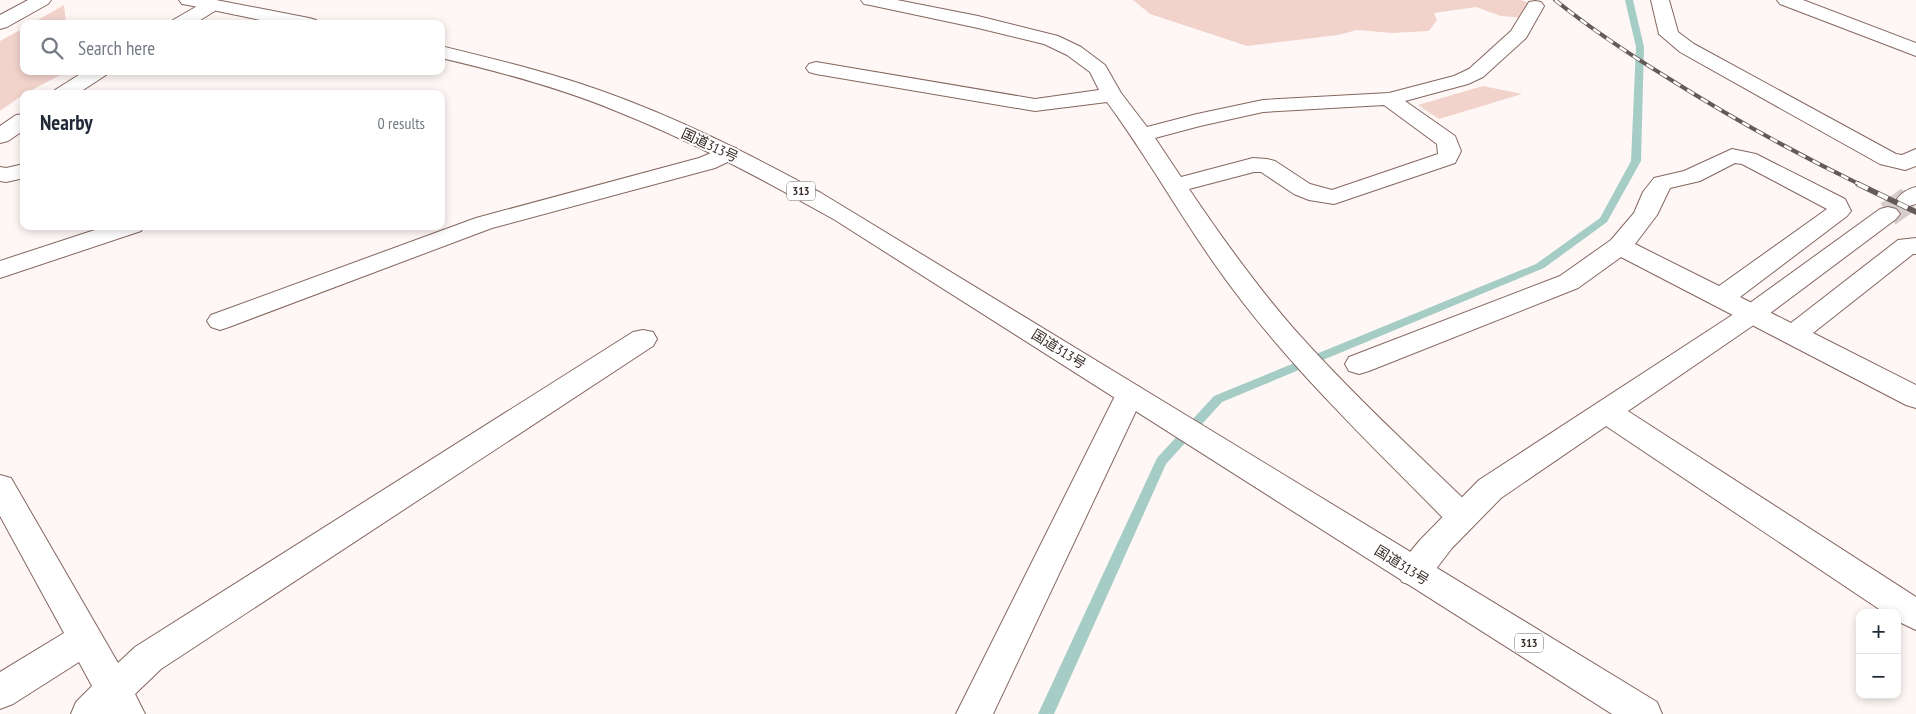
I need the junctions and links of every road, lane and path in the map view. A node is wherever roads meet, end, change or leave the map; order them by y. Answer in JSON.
{"nodes":[{"id":1,"x":42,"y":0,"type":"edge"},
{"id":2,"x":188,"y":0,"type":"edge"},
{"id":3,"x":870,"y":0,"type":"edge"},
{"id":4,"x":1660,"y":0,"type":"edge"},
{"id":5,"x":1786,"y":0,"type":"edge"},
{"id":6,"x":212,"y":5,"type":"junction"},
{"id":7,"x":1535,"y":6,"type":"dead end"},
{"id":8,"x":187,"y":20,"type":"edge"},
{"id":9,"x":289,"y":20,"type":"edge"},
{"id":10,"x":0,"y":23,"type":"edge"},
{"id":11,"x":1916,"y":50,"type":"edge"},
{"id":12,"x":445,"y":53,"type":"edge"},
{"id":13,"x":816,"y":68,"type":"dead end"},
{"id":14,"x":93,"y":75,"type":"edge"},
{"id":15,"x":68,"y":90,"type":"edge"},
{"id":16,"x":1112,"y":95,"type":"junction"},
{"id":17,"x":1389,"y":99,"type":"junction"},
{"id":18,"x":20,"y":123,"type":"edge"},
{"id":19,"x":1142,"y":135,"type":"junction"},
{"id":20,"x":0,"y":136,"type":"edge"},
{"id":21,"x":728,"y":152,"type":"junction"},
{"id":22,"x":1916,"y":156,"type":"edge"},
{"id":23,"x":20,"y":172,"type":"edge"},
{"id":24,"x":0,"y":174,"type":"edge"},
{"id":25,"x":1176,"y":186,"type":"junction"},
{"id":26,"x":1904,"y":202,"type":"tunnel mouth"},
{"id":27,"x":120,"y":230,"type":"edge"},
{"id":28,"x":1620,"y":246,"type":"junction"},
{"id":29,"x":1916,"y":246,"type":"edge"},
{"id":30,"x":0,"y":270,"type":"edge"},
{"id":31,"x":1721,"y":298,"type":"junction"},
{"id":32,"x":1752,"y":314,"type":"junction"},
{"id":33,"x":220,"y":321,"type":"dead end"},
{"id":34,"x":1793,"y":334,"type":"junction"},
{"id":35,"x":643,"y":339,"type":"dead end"},
{"id":36,"x":1359,"y":364,"type":"dead end"},
{"id":37,"x":1130,"y":394,"type":"junction"},
{"id":38,"x":1916,"y":398,"type":"edge"},
{"id":39,"x":1607,"y":412,"type":"junction"},
{"id":40,"x":0,"y":487,"type":"edge"},
{"id":41,"x":1461,"y":516,"type":"junction"},
{"id":42,"x":1414,"y":572,"type":"junction"},
{"id":43,"x":1916,"y":615,"type":"edge"},
{"id":44,"x":86,"y":638,"type":"junction"},
{"id":45,"x":0,"y":692,"type":"edge"},
{"id":46,"x":121,"y":702,"type":"edge"},
{"id":47,"x":89,"y":714,"type":"edge"},
{"id":48,"x":974,"y":714,"type":"edge"},
{"id":49,"x":1644,"y":714,"type":"edge"}],
"edges":[{"from":1,"to":10,"type":"main road"},
{"from":2,"to":6,"type":"main road"},
{"from":3,"to":16,"type":"main road"},
{"from":4,"to":22,"type":"main road"},
{"from":5,"to":11,"type":"main road"},
{"from":6,"to":8,"type":"main road"},
{"from":6,"to":9,"type":"main road"},
{"from":7,"to":17,"type":"main road"},
{"from":12,"to":21,"type":"main road","name":"国道313号","number":"313"},
{"from":13,"to":16,"type":"main road"},
{"from":14,"to":15,"type":"main road"},
{"from":16,"to":19,"type":"main road"},
{"from":17,"to":19,"type":"main road"},
{"from":17,"to":25,"type":"main road"},
{"from":18,"to":20,"type":"main road"},
{"from":19,"to":25,"type":"main road"},
{"from":21,"to":33,"type":"main road"},
{"from":21,"to":37,"type":"main road","name":"国道313号","number":"313"},
{"from":23,"to":24,"type":"main road"},
{"from":25,"to":41,"type":"main road"},
{"from":26,"to":32,"type":"main road"},
{"from":27,"to":30,"type":"main road"},
{"from":28,"to":31,"type":"main road"},
{"from":28,"to":31,"type":"main road"},
{"from":28,"to":36,"type":"main road"},
{"from":29,"to":34,"type":"main road"},
{"from":31,"to":32,"type":"main road"},
{"from":32,"to":34,"type":"main road"},
{"from":32,"to":39,"type":"main road"},
{"from":34,"to":38,"type":"main road"},
{"from":35,"to":46,"type":"main road"},
{"from":37,"to":42,"type":"main road","name":"国道313号","number":"313"},
{"from":37,"to":48,"type":"main road"},
{"from":39,"to":41,"type":"main road"},
{"from":39,"to":43,"type":"main road"},
{"from":40,"to":44,"type":"main road"},
{"from":41,"to":42,"type":"main road"},
{"from":42,"to":49,"type":"main road","name":"国道313号","number":"313"},
{"from":44,"to":45,"type":"main road"},
{"from":44,"to":46,"type":"main road"},
{"from":46,"to":47,"type":"main road"}]}
